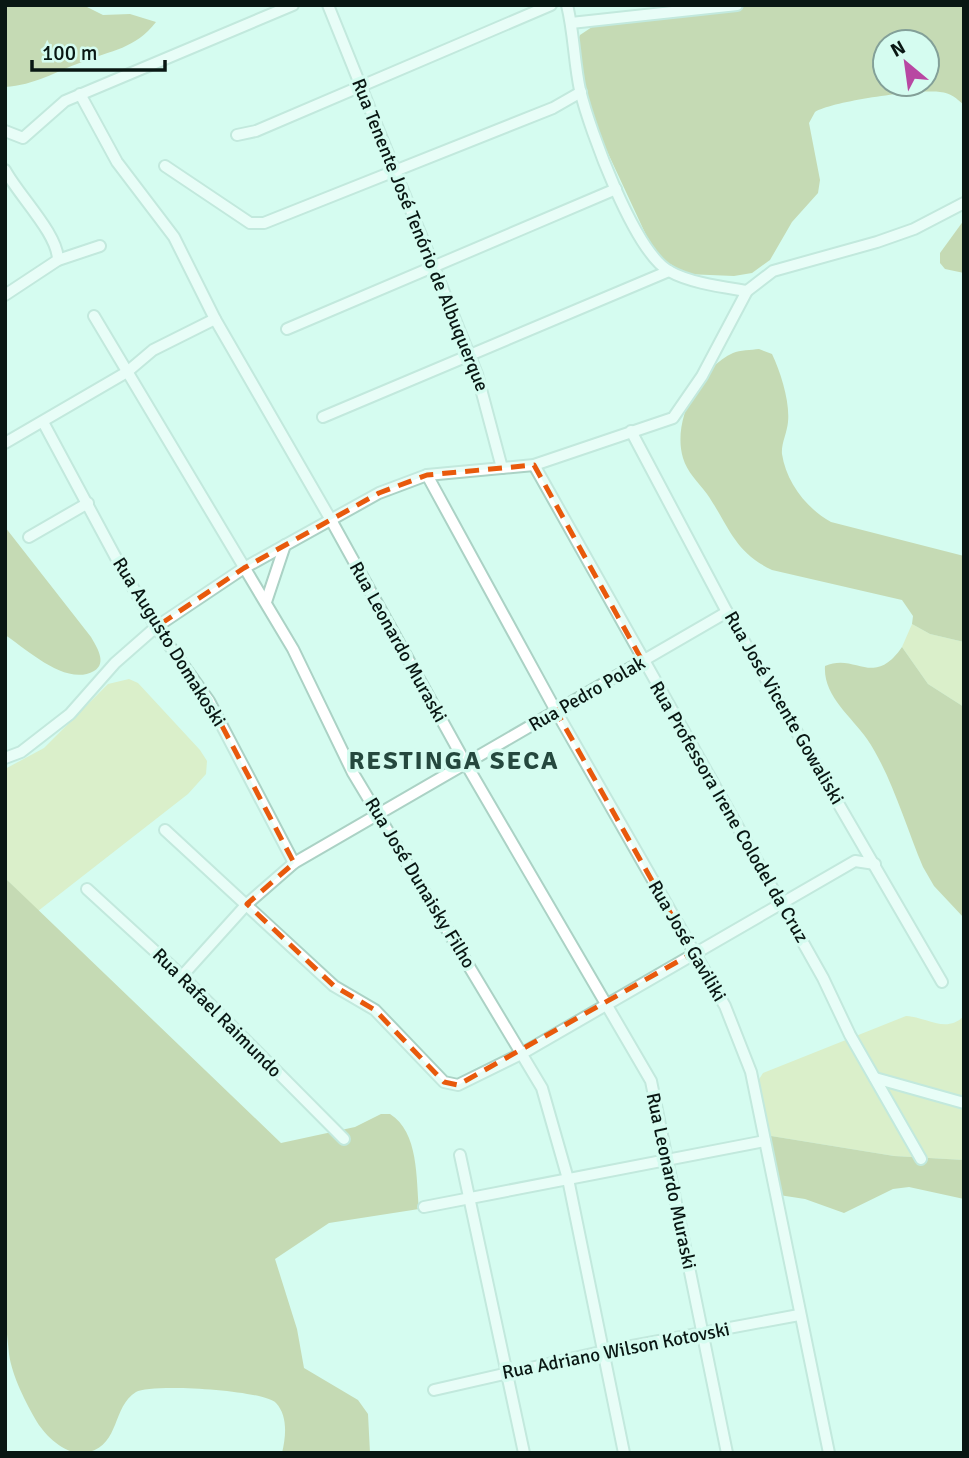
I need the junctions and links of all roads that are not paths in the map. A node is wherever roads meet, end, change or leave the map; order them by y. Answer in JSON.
{"nodes":[{"id":1,"x":293,"y":5,"type":"edge"},
{"id":2,"x":328,"y":5,"type":"edge"},
{"id":3,"x":551,"y":5,"type":"edge"},
{"id":4,"x":567,"y":5,"type":"edge"},
{"id":5,"x":737,"y":5,"type":"edge"},
{"id":6,"x":571,"y":23,"type":"junction"},
{"id":7,"x":360,"y":84,"type":"junction"},
{"id":8,"x":581,"y":92,"type":"junction"},
{"id":9,"x":80,"y":94,"type":"junction"},
{"id":10,"x":5,"y":131,"type":"edge"},
{"id":11,"x":237,"y":135,"type":"dead end"},
{"id":12,"x":165,"y":166,"type":"dead end"},
{"id":13,"x":5,"y":170,"type":"edge"},
{"id":14,"x":396,"y":170,"type":"junction"},
{"id":15,"x":616,"y":189,"type":"junction"},
{"id":16,"x":964,"y":203,"type":"edge"},
{"id":17,"x":100,"y":246,"type":"dead end"},
{"id":18,"x":58,"y":261,"type":"junction"},
{"id":19,"x":435,"y":267,"type":"junction"},
{"id":20,"x":669,"y":271,"type":"junction"},
{"id":21,"x":747,"y":291,"type":"junction"},
{"id":22,"x":5,"y":295,"type":"edge"},
{"id":23,"x":94,"y":316,"type":"dead end"},
{"id":24,"x":215,"y":319,"type":"junction"},
{"id":25,"x":287,"y":329,"type":"dead end"},
{"id":26,"x":469,"y":353,"type":"junction"},
{"id":27,"x":127,"y":372,"type":"junction"},
{"id":28,"x":323,"y":417,"type":"dead end"},
{"id":29,"x":43,"y":422,"type":"junction"},
{"id":30,"x":631,"y":431,"type":"junction"},
{"id":31,"x":5,"y":443,"type":"edge"},
{"id":32,"x":534,"y":465,"type":"junction"},
{"id":33,"x":502,"y":468,"type":"junction"},
{"id":34,"x":427,"y":475,"type":"junction"},
{"id":35,"x":89,"y":503,"type":"junction"},
{"id":36,"x":331,"y":520,"type":"junction"},
{"id":37,"x":29,"y":537,"type":"dead end"},
{"id":38,"x":285,"y":545,"type":"junction"},
{"id":39,"x":244,"y":568,"type":"junction"},
{"id":40,"x":266,"y":602,"type":"junction"},
{"id":41,"x":727,"y":612,"type":"junction"},
{"id":42,"x":156,"y":626,"type":"junction"},
{"id":43,"x":643,"y":662,"type":"junction"},
{"id":44,"x":555,"y":710,"type":"junction"},
{"id":45,"x":5,"y":758,"type":"edge"},
{"id":46,"x":466,"y":764,"type":"junction"},
{"id":47,"x":380,"y":815,"type":"junction"},
{"id":48,"x":165,"y":830,"type":"dead end"},
{"id":49,"x":294,"y":863,"type":"junction"},
{"id":50,"x":875,"y":863,"type":"junction"},
{"id":51,"x":88,"y":889,"type":"dead end"},
{"id":52,"x":780,"y":903,"type":"junction"},
{"id":53,"x":247,"y":904,"type":"junction"},
{"id":54,"x":693,"y":953,"type":"junction"},
{"id":55,"x":182,"y":976,"type":"junction"},
{"id":56,"x":942,"y":982,"type":"dead end"},
{"id":57,"x":606,"y":1004,"type":"junction"},
{"id":58,"x":523,"y":1053,"type":"junction"},
{"id":59,"x":875,"y":1078,"type":"junction"},
{"id":60,"x":964,"y":1103,"type":"edge"},
{"id":61,"x":344,"y":1139,"type":"dead end"},
{"id":62,"x":765,"y":1141,"type":"junction"},
{"id":63,"x":460,"y":1155,"type":"dead end"},
{"id":64,"x":668,"y":1160,"type":"junction"},
{"id":65,"x":921,"y":1160,"type":"dead end"},
{"id":66,"x":568,"y":1179,"type":"junction"},
{"id":67,"x":467,"y":1197,"type":"junction"},
{"id":68,"x":425,"y":1207,"type":"dead end"},
{"id":69,"x":799,"y":1315,"type":"junction"},
{"id":70,"x":703,"y":1335,"type":"junction"},
{"id":71,"x":606,"y":1352,"type":"junction"},
{"id":72,"x":507,"y":1372,"type":"junction"},
{"id":73,"x":434,"y":1390,"type":"dead end"},
{"id":74,"x":524,"y":1453,"type":"edge"},
{"id":75,"x":624,"y":1453,"type":"edge"},
{"id":76,"x":727,"y":1453,"type":"edge"},
{"id":77,"x":830,"y":1453,"type":"edge"}],
"edges":[{"from":1,"to":9,"type":"street"},
{"from":2,"to":7,"type":"street","name":"Rua Tenente José Tenório de Albuquerque"},
{"from":3,"to":7,"type":"street"},
{"from":4,"to":6,"type":"street"},
{"from":5,"to":6,"type":"street"},
{"from":6,"to":8,"type":"street"},
{"from":7,"to":11,"type":"street"},
{"from":7,"to":14,"type":"street","name":"Rua Tenente José Tenório de Albuquerque"},
{"from":8,"to":14,"type":"street"},
{"from":8,"to":15,"type":"street"},
{"from":9,"to":10,"type":"street"},
{"from":9,"to":24,"type":"street","name":"Rua Leonardo Muraski"},
{"from":12,"to":14,"type":"street"},
{"from":13,"to":18,"type":"street"},
{"from":14,"to":19,"type":"street","name":"Rua Tenente José Tenório de Albuquerque"},
{"from":15,"to":19,"type":"street"},
{"from":15,"to":20,"type":"street"},
{"from":16,"to":21,"type":"street"},
{"from":17,"to":18,"type":"street"},
{"from":18,"to":22,"type":"street"},
{"from":19,"to":25,"type":"street"},
{"from":19,"to":26,"type":"street","name":"Rua Tenente José Tenório de Albuquerque"},
{"from":20,"to":21,"type":"street"},
{"from":20,"to":26,"type":"street"},
{"from":21,"to":30,"type":"street"},
{"from":23,"to":27,"type":"street","name":"Rua José Dunaisky Filho"},
{"from":24,"to":27,"type":"street"},
{"from":24,"to":36,"type":"street","name":"Rua Leonardo Muraski"},
{"from":26,"to":28,"type":"street"},
{"from":26,"to":33,"type":"street","name":"Rua Tenente José Tenório de Albuquerque"},
{"from":27,"to":29,"type":"street"},
{"from":27,"to":39,"type":"street","name":"Rua José Dunaisky Filho"},
{"from":29,"to":31,"type":"street"},
{"from":29,"to":35,"type":"street","name":"Rua Augusto Domakoski"},
{"from":30,"to":32,"type":"street"},
{"from":30,"to":41,"type":"street","name":"Rua José Vicente Gowaliski"},
{"from":32,"to":33,"type":"street"},
{"from":32,"to":43,"type":"street","name":"Rua Professora Irene Colodel da Cruz"},
{"from":33,"to":34,"type":"street"},
{"from":34,"to":36,"type":"street"},
{"from":34,"to":44,"type":"street","name":"Rua José Gaviliki"},
{"from":35,"to":37,"type":"street"},
{"from":35,"to":42,"type":"street","name":"Rua Augusto Domakoski"},
{"from":36,"to":38,"type":"street"},
{"from":36,"to":46,"type":"street","name":"Rua Leonardo Muraski"},
{"from":38,"to":39,"type":"street"},
{"from":38,"to":40,"type":"street"},
{"from":39,"to":40,"type":"street","name":"Rua José Dunaisky Filho"},
{"from":39,"to":42,"type":"street"},
{"from":40,"to":47,"type":"street","name":"Rua José Dunaisky Filho"},
{"from":41,"to":43,"type":"street","name":"Rua Pedro Polak"},
{"from":41,"to":50,"type":"street","name":"Rua José Vicente Gowaliski"},
{"from":42,"to":45,"type":"street"},
{"from":42,"to":49,"type":"street","name":"Rua Augusto Domakoski"},
{"from":43,"to":44,"type":"street","name":"Rua Pedro Polak"},
{"from":43,"to":52,"type":"street","name":"Rua Professora Irene Colodel da Cruz"},
{"from":44,"to":46,"type":"street","name":"Rua Pedro Polak"},
{"from":44,"to":54,"type":"street","name":"Rua José Gaviliki"},
{"from":46,"to":47,"type":"street","name":"Rua Pedro Polak"},
{"from":46,"to":57,"type":"street","name":"Rua Leonardo Muraski"},
{"from":47,"to":49,"type":"street","name":"Rua Pedro Polak"},
{"from":47,"to":58,"type":"street","name":"Rua José Dunaisky Filho"},
{"from":48,"to":53,"type":"street"},
{"from":49,"to":53,"type":"street","name":"Rua Pedro Polak"},
{"from":50,"to":52,"type":"street"},
{"from":50,"to":56,"type":"street","name":"Rua José Vicente Gowaliski"},
{"from":51,"to":55,"type":"street","name":"Rua Rafael Raimundo"},
{"from":52,"to":54,"type":"street"},
{"from":52,"to":59,"type":"street","name":"Rua Professora Irene Colodel da Cruz"},
{"from":53,"to":55,"type":"street","name":"Rua Pedro Polak"},
{"from":53,"to":58,"type":"street"},
{"from":54,"to":57,"type":"street"},
{"from":54,"to":62,"type":"street","name":"Rua José Gaviliki"},
{"from":55,"to":61,"type":"street","name":"Rua Rafael Raimundo"},
{"from":57,"to":58,"type":"street"},
{"from":57,"to":64,"type":"street","name":"Rua Leonardo Muraski"},
{"from":58,"to":66,"type":"street","name":"Rua José Dunaisky Filho"},
{"from":59,"to":60,"type":"street"},
{"from":59,"to":65,"type":"street","name":"Rua Professora Irene Colodel da Cruz"},
{"from":62,"to":64,"type":"street"},
{"from":62,"to":69,"type":"street","name":"Rua José Gaviliki"},
{"from":63,"to":67,"type":"street"},
{"from":64,"to":66,"type":"street"},
{"from":64,"to":70,"type":"street","name":"Rua Leonardo Muraski"},
{"from":66,"to":67,"type":"street"},
{"from":66,"to":71,"type":"street","name":"Rua José Dunaisky Filho"},
{"from":67,"to":68,"type":"street"},
{"from":67,"to":72,"type":"street"},
{"from":69,"to":70,"type":"street","name":"Rua Adriano Wilson Kotovski"},
{"from":69,"to":77,"type":"street","name":"Rua José Gaviliki"},
{"from":70,"to":71,"type":"street","name":"Rua Adriano Wilson Kotovski"},
{"from":70,"to":76,"type":"street","name":"Rua Leonardo Muraski"},
{"from":71,"to":72,"type":"street","name":"Rua Adriano Wilson Kotovski"},
{"from":71,"to":75,"type":"street","name":"Rua José Dunaisky Filho"},
{"from":72,"to":73,"type":"street","name":"Rua Adriano Wilson Kotovski"},
{"from":72,"to":74,"type":"street"}]}
